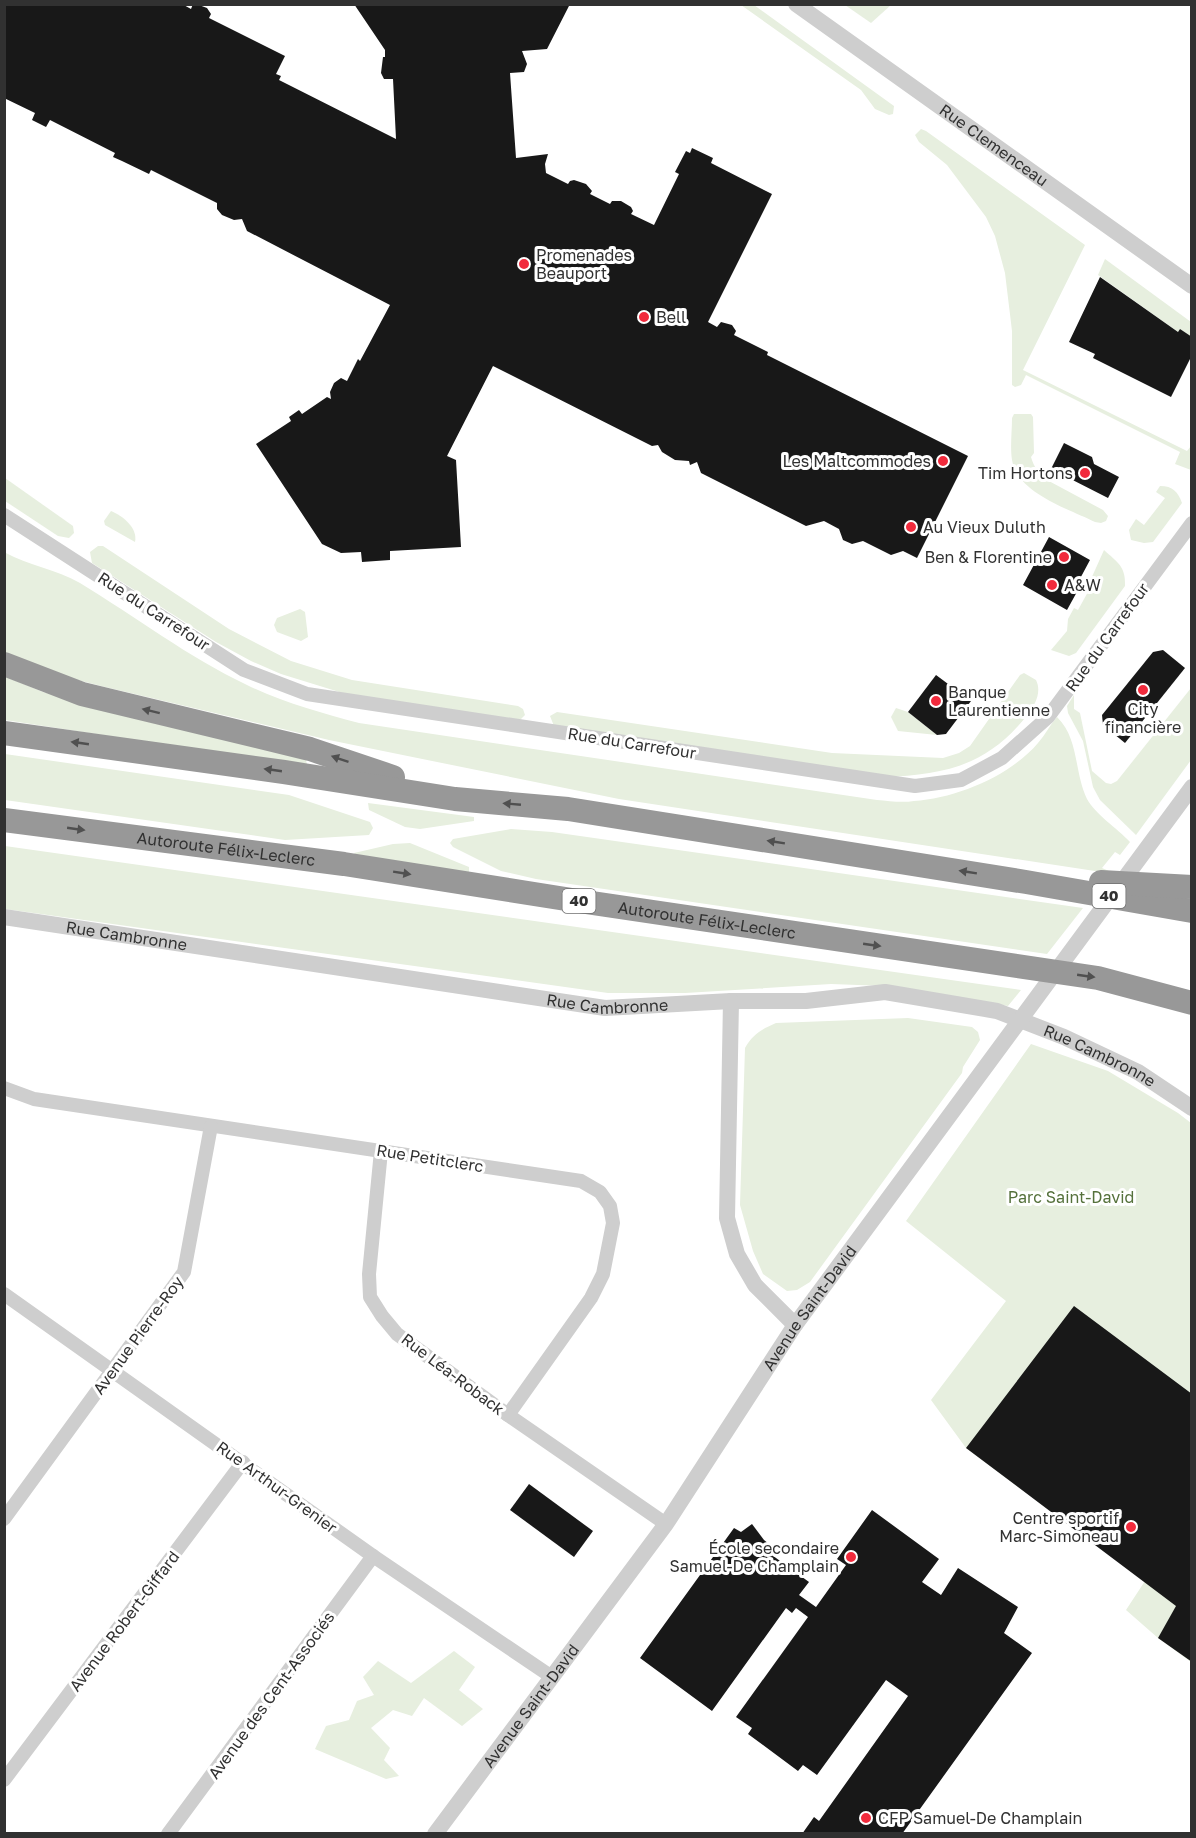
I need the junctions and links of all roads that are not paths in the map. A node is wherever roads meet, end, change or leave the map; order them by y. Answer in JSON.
{"nodes":[{"id":1,"x":796,"y":4,"type":"edge"},
{"id":2,"x":1191,"y":286,"type":"edge"},
{"id":3,"x":4,"y":515,"type":"edge"},
{"id":4,"x":1191,"y":523,"type":"edge"},
{"id":5,"x":4,"y":664,"type":"edge"},
{"id":6,"x":4,"y":733,"type":"edge"},
{"id":7,"x":1191,"y":787,"type":"edge"},
{"id":8,"x":455,"y":799,"type":"junction"},
{"id":9,"x":4,"y":820,"type":"edge"},
{"id":10,"x":1026,"y":882,"type":"junction"},
{"id":11,"x":1191,"y":887,"type":"edge"},
{"id":12,"x":1191,"y":911,"type":"edge"},
{"id":13,"x":4,"y":917,"type":"edge"},
{"id":14,"x":731,"y":1001,"type":"junction"},
{"id":15,"x":1191,"y":1004,"type":"edge"},
{"id":16,"x":4,"y":1088,"type":"edge"},
{"id":17,"x":1191,"y":1108,"type":"edge"},
{"id":18,"x":211,"y":1126,"type":"junction"},
{"id":19,"x":381,"y":1151,"type":"junction"},
{"id":20,"x":4,"y":1294,"type":"edge"},
{"id":21,"x":795,"y":1325,"type":"junction"},
{"id":22,"x":113,"y":1370,"type":"junction"},
{"id":23,"x":508,"y":1415,"type":"junction"},
{"id":24,"x":243,"y":1462,"type":"junction"},
{"id":25,"x":4,"y":1519,"type":"edge"},
{"id":26,"x":666,"y":1524,"type":"junction"},
{"id":27,"x":373,"y":1556,"type":"junction"},
{"id":28,"x":552,"y":1677,"type":"junction"},
{"id":29,"x":4,"y":1780,"type":"edge"},
{"id":30,"x":440,"y":1832,"type":"edge"},
{"id":31,"x":168,"y":1833,"type":"edge"}],
"edges":[{"from":1,"to":2,"type":"street","name":"Rue Clemenceau"},
{"from":3,"to":4,"type":"street","name":"Rue du Carrefour"},
{"from":8,"to":5,"type":"highway","one_way":true},
{"from":8,"to":6,"type":"highway","number":"40","one_way":true},
{"from":7,"to":21,"type":"street","name":"Avenue Saint-David"},
{"from":10,"to":8,"type":"highway","number":"40","one_way":true},
{"from":9,"to":15,"type":"highway","name":"Autoroute Félix-Leclerc","number":"40","one_way":true},
{"from":10,"to":11,"type":"highway"},
{"from":10,"to":12,"type":"highway","number":"40"},
{"from":13,"to":14,"type":"street","name":"Rue Cambronne"},
{"from":14,"to":17,"type":"street","name":"Rue Cambronne"},
{"from":14,"to":21,"type":"street"},
{"from":16,"to":18,"type":"street","name":"Rue Petitclerc"},
{"from":18,"to":19,"type":"street","name":"Rue Petitclerc"},
{"from":18,"to":22,"type":"street","name":"Avenue Pierre-Roy"},
{"from":19,"to":23,"type":"street","name":"Rue Léa-Roback"},
{"from":19,"to":23,"type":"street","name":"Rue Petitclerc"},
{"from":20,"to":22,"type":"street","name":"Rue Arthur-Grenier"},
{"from":21,"to":26,"type":"street","name":"Avenue Saint-David"},
{"from":22,"to":24,"type":"street","name":"Rue Arthur-Grenier"},
{"from":22,"to":25,"type":"street","name":"Avenue Pierre-Roy"},
{"from":23,"to":26,"type":"street","name":"Rue Léa-Roback"},
{"from":24,"to":27,"type":"street","name":"Rue Arthur-Grenier"},
{"from":24,"to":29,"type":"street","name":"Avenue Robert-Giffard"},
{"from":26,"to":28,"type":"street","name":"Avenue Saint-David"},
{"from":27,"to":28,"type":"street","name":"Rue Arthur-Grenier"},
{"from":27,"to":31,"type":"street","name":"Avenue des Cent-Associés"},
{"from":28,"to":30,"type":"street","name":"Avenue Saint-David"}]}
